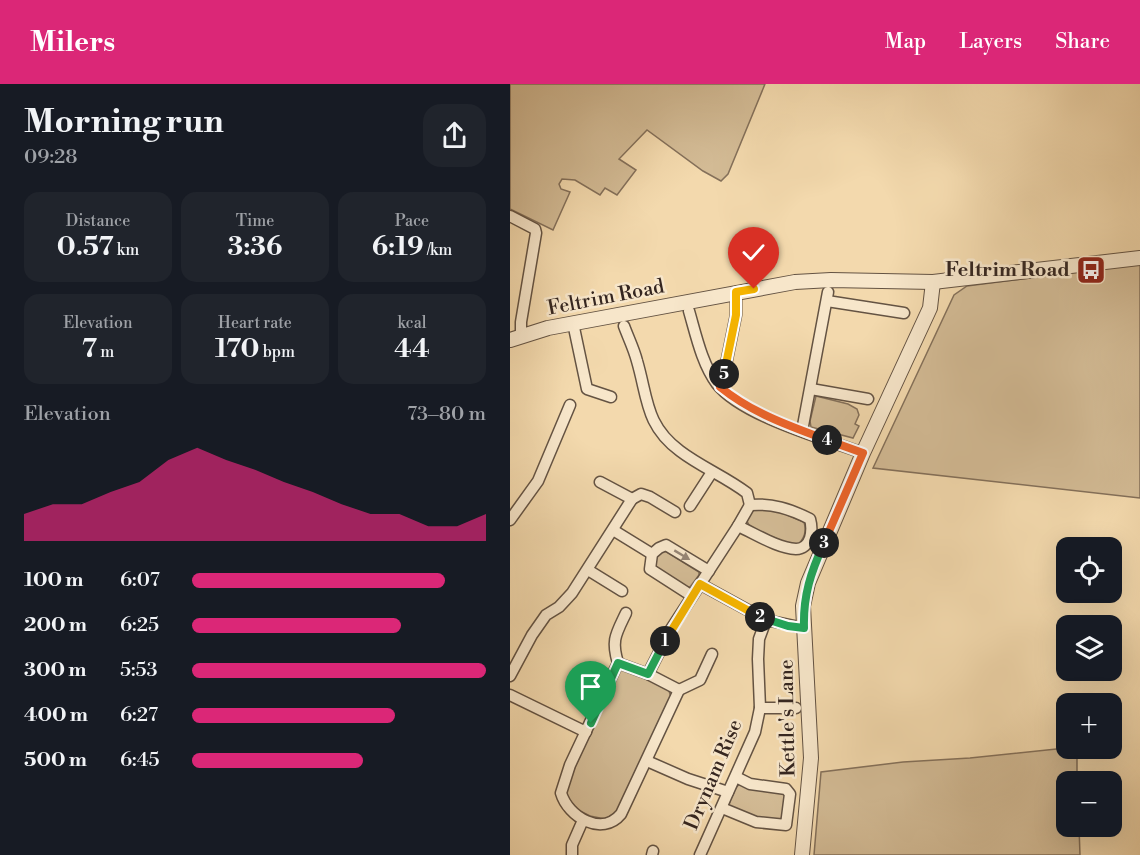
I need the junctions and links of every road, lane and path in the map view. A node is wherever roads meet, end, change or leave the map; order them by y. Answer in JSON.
{"nodes":[{"id":1,"x":510,"y":216,"type":"edge"},
{"id":2,"x":1140,"y":258,"type":"edge"},
{"id":3,"x":933,"y":282,"type":"junction"},
{"id":4,"x":736,"y":292,"type":"junction"},
{"id":5,"x":689,"y":311,"type":"dead end"},
{"id":6,"x":904,"y":313,"type":"dead end"},
{"id":7,"x":573,"y":323,"type":"junction"},
{"id":8,"x":624,"y":326,"type":"dead end"},
{"id":9,"x":516,"y":338,"type":"edge"},
{"id":10,"x":720,"y":387,"type":"junction"},
{"id":11,"x":811,"y":389,"type":"junction"},
{"id":12,"x":611,"y":397,"type":"dead end"},
{"id":13,"x":868,"y":399,"type":"dead end"},
{"id":14,"x":570,"y":405,"type":"dead end"},
{"id":15,"x":802,"y":431,"type":"junction"},
{"id":16,"x":863,"y":453,"type":"junction"},
{"id":17,"x":712,"y":472,"type":"junction"},
{"id":18,"x":600,"y":482,"type":"dead end"},
{"id":19,"x":632,"y":499,"type":"junction"},
{"id":20,"x":750,"y":505,"type":"junction"},
{"id":21,"x":690,"y":506,"type":"dead end"},
{"id":22,"x":675,"y":512,"type":"dead end"},
{"id":23,"x":510,"y":520,"type":"edge"},
{"id":24,"x":738,"y":526,"type":"junction"},
{"id":25,"x":613,"y":530,"type":"junction"},
{"id":26,"x":652,"y":554,"type":"junction"},
{"id":27,"x":588,"y":570,"type":"junction"},
{"id":28,"x":709,"y":571,"type":"junction"},
{"id":29,"x":700,"y":584,"type":"junction"},
{"id":30,"x":622,"y":591,"type":"dead end"},
{"id":31,"x":692,"y":596,"type":"junction"},
{"id":32,"x":626,"y":613,"type":"dead end"},
{"id":33,"x":766,"y":620,"type":"junction"},
{"id":34,"x":804,"y":628,"type":"junction"},
{"id":35,"x":712,"y":654,"type":"dead end"},
{"id":36,"x":618,"y":663,"type":"junction"},
{"id":37,"x":648,"y":674,"type":"junction"},
{"id":38,"x":510,"y":676,"type":"edge"},
{"id":39,"x":680,"y":690,"type":"junction"},
{"id":40,"x":510,"y":695,"type":"edge"},
{"id":41,"x":760,"y":708,"type":"junction"},
{"id":42,"x":795,"y":708,"type":"dead end"},
{"id":43,"x":586,"y":732,"type":"junction"},
{"id":44,"x":647,"y":760,"type":"junction"},
{"id":45,"x":736,"y":777,"type":"junction"},
{"id":46,"x":728,"y":792,"type":"junction"},
{"id":47,"x":722,"y":808,"type":"junction"},
{"id":48,"x":583,"y":820,"type":"junction"},
{"id":49,"x":572,"y":855,"type":"edge"},
{"id":50,"x":700,"y":855,"type":"edge"},
{"id":51,"x":802,"y":855,"type":"edge"}],
"edges":[{"from":1,"to":9,"type":"street"},
{"from":2,"to":3,"type":"street","name":"Feltrim Road"},
{"from":3,"to":4,"type":"street","name":"Feltrim Road"},
{"from":3,"to":16,"type":"street","name":"Kettle's Lane"},
{"from":4,"to":7,"type":"street","name":"Feltrim Road"},
{"from":4,"to":10,"type":"street"},
{"from":5,"to":10,"type":"street"},
{"from":6,"to":11,"type":"street"},
{"from":7,"to":9,"type":"street","name":"Feltrim Road"},
{"from":7,"to":12,"type":"street"},
{"from":8,"to":17,"type":"street"},
{"from":10,"to":15,"type":"street"},
{"from":11,"to":13,"type":"street"},
{"from":11,"to":15,"type":"street"},
{"from":14,"to":23,"type":"street"},
{"from":15,"to":16,"type":"street"},
{"from":16,"to":34,"type":"street","name":"Kettle's Lane"},
{"from":17,"to":20,"type":"street"},
{"from":17,"to":21,"type":"street"},
{"from":18,"to":19,"type":"street"},
{"from":19,"to":22,"type":"street"},
{"from":19,"to":25,"type":"street"},
{"from":20,"to":24,"type":"street"},
{"from":20,"to":24,"type":"street"},
{"from":24,"to":28,"type":"street"},
{"from":25,"to":26,"type":"street"},
{"from":25,"to":27,"type":"street"},
{"from":26,"to":28,"type":"street","one_way":true},
{"from":26,"to":31,"type":"street"},
{"from":27,"to":30,"type":"street"},
{"from":27,"to":38,"type":"street"},
{"from":28,"to":29,"type":"street"},
{"from":29,"to":31,"type":"street"},
{"from":29,"to":33,"type":"street"},
{"from":31,"to":37,"type":"street"},
{"from":32,"to":36,"type":"street"},
{"from":33,"to":34,"type":"street"},
{"from":33,"to":41,"type":"street","name":"Drynam Rise"},
{"from":34,"to":51,"type":"street","name":"Kettle's Lane"},
{"from":35,"to":39,"type":"street"},
{"from":36,"to":37,"type":"street"},
{"from":36,"to":43,"type":"street"},
{"from":37,"to":39,"type":"street"},
{"from":39,"to":44,"type":"street"},
{"from":40,"to":43,"type":"street"},
{"from":41,"to":42,"type":"street","name":"Drynam Rise"},
{"from":41,"to":45,"type":"street","name":"Drynam Rise"},
{"from":43,"to":48,"type":"street"},
{"from":44,"to":46,"type":"street"},
{"from":44,"to":48,"type":"street"},
{"from":45,"to":46,"type":"street","name":"Drynam Rise"},
{"from":45,"to":47,"type":"street"},
{"from":46,"to":47,"type":"street","name":"Drynam Rise"},
{"from":47,"to":50,"type":"street","name":"Drynam Rise"},
{"from":48,"to":49,"type":"street"}]}
